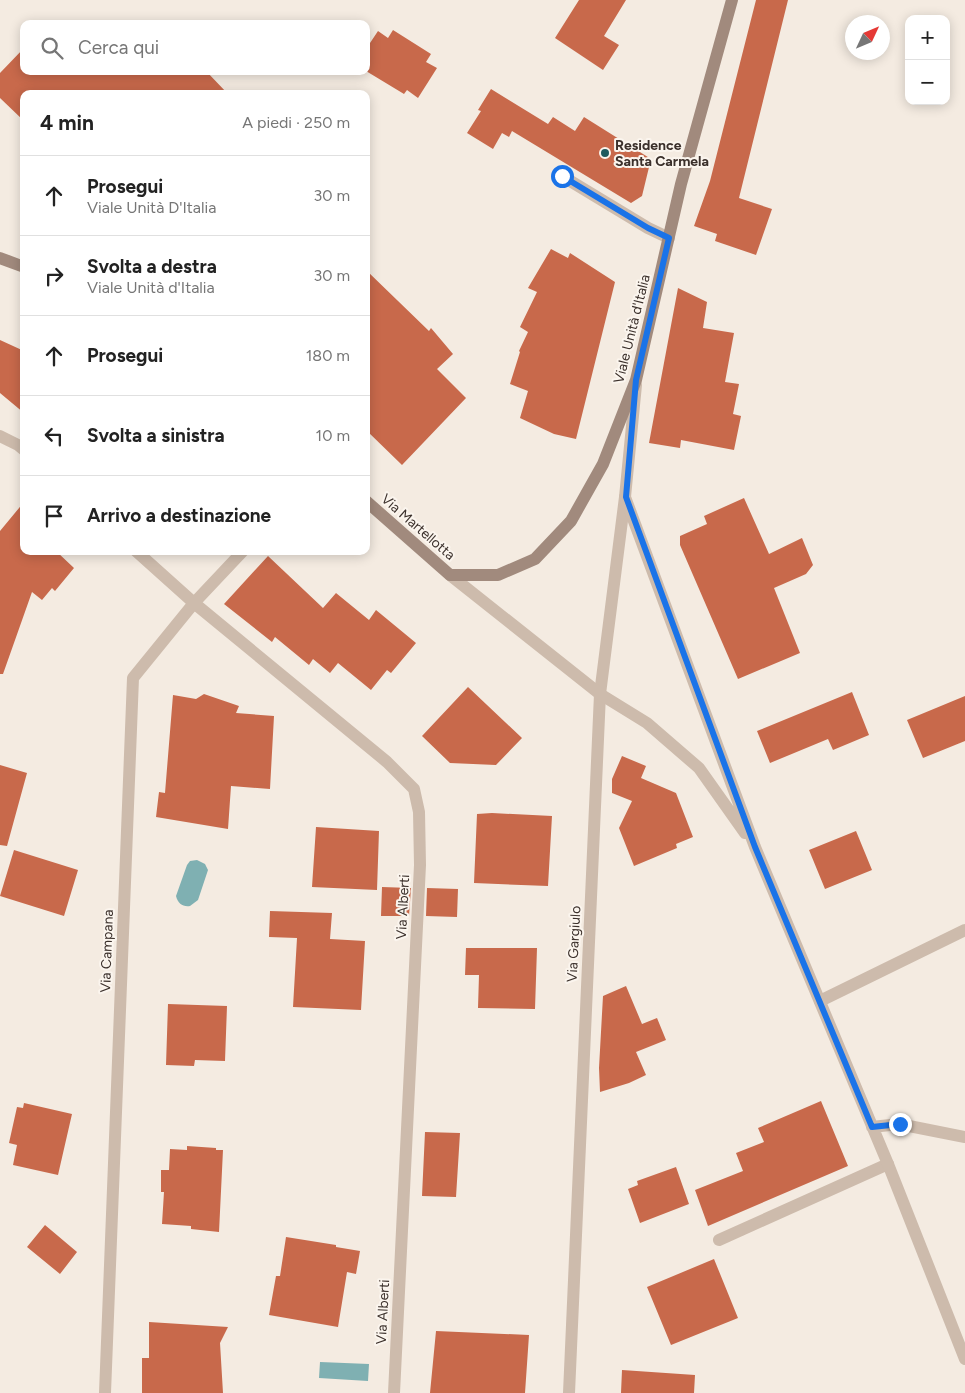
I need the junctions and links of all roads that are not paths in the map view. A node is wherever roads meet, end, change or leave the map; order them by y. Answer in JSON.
{"nodes":[{"id":1,"x":732,"y":0,"type":"edge"},
{"id":2,"x":562,"y":176,"type":"dead end"},
{"id":3,"x":669,"y":238,"type":"junction"},
{"id":4,"x":0,"y":258,"type":"edge"},
{"id":5,"x":20,"y":266,"type":"edge"},
{"id":6,"x":636,"y":380,"type":"junction"},
{"id":7,"x":0,"y":436,"type":"edge"},
{"id":8,"x":20,"y":447,"type":"edge"},
{"id":9,"x":626,"y":497,"type":"junction"},
{"id":10,"x":370,"y":505,"type":"edge"},
{"id":11,"x":140,"y":555,"type":"edge"},
{"id":12,"x":239,"y":555,"type":"edge"},
{"id":13,"x":450,"y":575,"type":"junction"},
{"id":14,"x":194,"y":603,"type":"junction"},
{"id":15,"x":600,"y":694,"type":"junction"},
{"id":16,"x":755,"y":847,"type":"junction"},
{"id":17,"x":965,"y":930,"type":"edge"},
{"id":18,"x":820,"y":1000,"type":"junction"},
{"id":19,"x":872,"y":1127,"type":"junction"},
{"id":20,"x":965,"y":1137,"type":"edge"},
{"id":21,"x":888,"y":1164,"type":"junction"},
{"id":22,"x":719,"y":1240,"type":"dead end"},
{"id":23,"x":965,"y":1359,"type":"edge"},
{"id":24,"x":106,"y":1393,"type":"edge"},
{"id":25,"x":394,"y":1393,"type":"edge"},
{"id":26,"x":569,"y":1393,"type":"edge"}],
"edges":[{"from":1,"to":3,"type":"main road","name":"Viale Unità d'Italia"},
{"from":2,"to":3,"type":"street"},
{"from":3,"to":6,"type":"main road","name":"Viale Unità d'Italia"},
{"from":4,"to":5,"type":"main road"},
{"from":6,"to":9,"type":"street","name":"Via Gargiulo"},
{"from":6,"to":13,"type":"main road","name":"Viale Unità d'Italia"},
{"from":7,"to":8,"type":"street"},
{"from":9,"to":15,"type":"street","name":"Via Gargiulo"},
{"from":9,"to":16,"type":"street"},
{"from":10,"to":13,"type":"main road","name":"Via Martellotta"},
{"from":11,"to":14,"type":"street","name":"Via Alberti"},
{"from":12,"to":14,"type":"street","name":"Via Campana"},
{"from":13,"to":15,"type":"street"},
{"from":14,"to":24,"type":"street","name":"Via Campana"},
{"from":14,"to":25,"type":"street","name":"Via Alberti"},
{"from":15,"to":16,"type":"street"},
{"from":15,"to":26,"type":"street","name":"Via Gargiulo"},
{"from":16,"to":18,"type":"street"},
{"from":17,"to":18,"type":"street"},
{"from":18,"to":19,"type":"street"},
{"from":19,"to":20,"type":"street"},
{"from":19,"to":21,"type":"street"},
{"from":21,"to":22,"type":"street"},
{"from":21,"to":23,"type":"street"}]}
